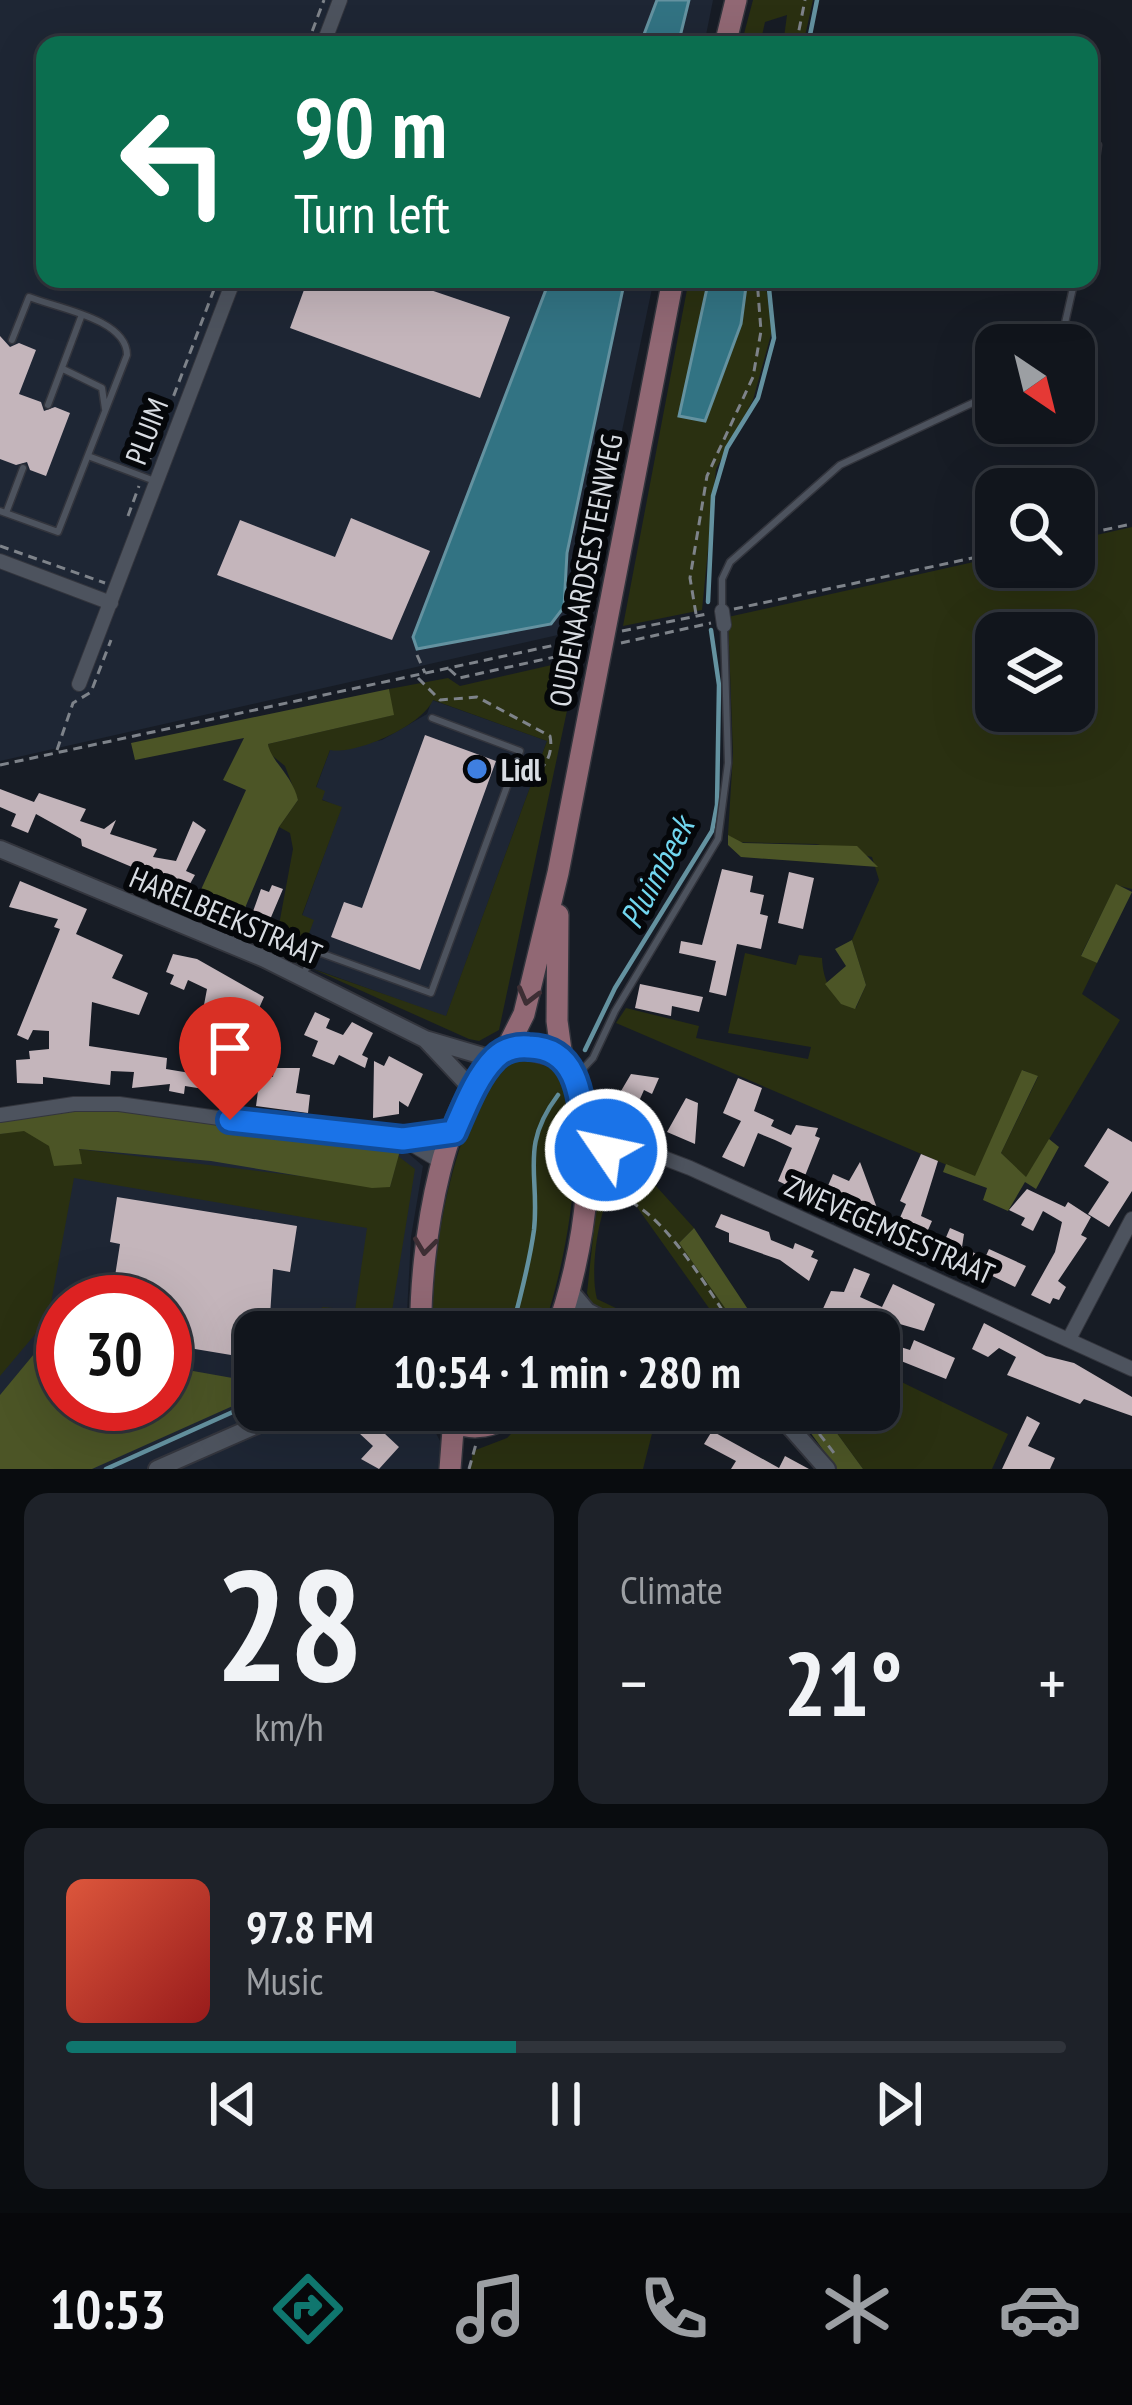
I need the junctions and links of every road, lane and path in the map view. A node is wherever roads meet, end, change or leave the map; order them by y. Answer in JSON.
{"nodes":[{"id":1,"x":324,"y":0,"type":"edge"},
{"id":2,"x":340,"y":0,"type":"edge"},
{"id":3,"x":736,"y":0,"type":"edge"},
{"id":4,"x":805,"y":0,"type":"edge"},
{"id":5,"x":310,"y":36,"type":"edge"},
{"id":6,"x":326,"y":36,"type":"edge"},
{"id":7,"x":727,"y":36,"type":"edge"},
{"id":8,"x":798,"y":36,"type":"edge"},
{"id":9,"x":231,"y":288,"type":"edge"},
{"id":10,"x":671,"y":288,"type":"edge"},
{"id":11,"x":758,"y":288,"type":"edge"},
{"id":12,"x":1073,"y":288,"type":"edge"},
{"id":13,"x":81,"y":317,"type":"junction"},
{"id":14,"x":1065,"y":324,"type":"edge"},
{"id":15,"x":12,"y":340,"type":"dead end"},
{"id":16,"x":62,"y":369,"type":"junction"},
{"id":17,"x":975,"y":402,"type":"edge"},
{"id":18,"x":48,"y":405,"type":"dead end"},
{"id":19,"x":105,"y":412,"type":"junction"},
{"id":20,"x":88,"y":456,"type":"junction"},
{"id":21,"x":23,"y":468,"type":"dead end"},
{"id":22,"x":156,"y":482,"type":"junction"},
{"id":23,"x":3,"y":512,"type":"edge"},
{"id":24,"x":1132,"y":524,"type":"edge"},
{"id":25,"x":1095,"y":532,"type":"edge"},
{"id":26,"x":0,"y":545,"type":"edge"},
{"id":27,"x":975,"y":558,"type":"edge"},
{"id":28,"x":0,"y":561,"type":"edge"},
{"id":29,"x":103,"y":582,"type":"dead end"},
{"id":30,"x":111,"y":603,"type":"junction"},
{"id":31,"x":697,"y":616,"type":"junction"},
{"id":32,"x":718,"y":617,"type":"junction"},
{"id":33,"x":620,"y":631,"type":"dead end"},
{"id":34,"x":593,"y":643,"type":"junction"},
{"id":35,"x":417,"y":655,"type":"dead end"},
{"id":36,"x":449,"y":669,"type":"junction"},
{"id":37,"x":426,"y":674,"type":"junction"},
{"id":38,"x":417,"y":676,"type":"junction"},
{"id":39,"x":80,"y":684,"type":"dead end"},
{"id":40,"x":73,"y":703,"type":"dead end"},
{"id":41,"x":431,"y":718,"type":"dead end"},
{"id":42,"x":56,"y":754,"type":"junction"},
{"id":43,"x":0,"y":766,"type":"edge"},
{"id":44,"x":508,"y":782,"type":"junction"},
{"id":45,"x":0,"y":850,"type":"edge"},
{"id":46,"x":558,"y":873,"type":"junction"},
{"id":47,"x":302,"y":976,"type":"junction"},
{"id":48,"x":425,"y":1039,"type":"junction"},
{"id":49,"x":500,"y":1055,"type":"junction"},
{"id":50,"x":569,"y":1068,"type":"junction"},
{"id":51,"x":473,"y":1090,"type":"junction"},
{"id":52,"x":0,"y":1115,"type":"edge"},
{"id":53,"x":454,"y":1132,"type":"junction"},
{"id":54,"x":403,"y":1139,"type":"junction"},
{"id":55,"x":622,"y":1144,"type":"junction"},
{"id":56,"x":585,"y":1150,"type":"junction"},
{"id":57,"x":443,"y":1162,"type":"junction"},
{"id":58,"x":597,"y":1191,"type":"dead end"},
{"id":59,"x":1132,"y":1219,"type":"edge"},
{"id":60,"x":570,"y":1291,"type":"junction"},
{"id":61,"x":417,"y":1311,"type":"edge"},
{"id":62,"x":563,"y":1311,"type":"edge"},
{"id":63,"x":587,"y":1311,"type":"edge"},
{"id":64,"x":722,"y":1311,"type":"edge"},
{"id":65,"x":1069,"y":1339,"type":"junction"},
{"id":66,"x":1132,"y":1369,"type":"edge"},
{"id":67,"x":236,"y":1431,"type":"edge"},
{"id":68,"x":453,"y":1431,"type":"edge"},
{"id":69,"x":466,"y":1431,"type":"edge"},
{"id":70,"x":486,"y":1431,"type":"edge"},
{"id":71,"x":798,"y":1431,"type":"edge"},
{"id":72,"x":813,"y":1431,"type":"edge"},
{"id":73,"x":476,"y":1438,"type":"junction"},
{"id":74,"x":830,"y":1461,"type":"edge"},
{"id":75,"x":157,"y":1469,"type":"edge"},
{"id":76,"x":454,"y":1469,"type":"edge"},
{"id":77,"x":469,"y":1469,"type":"edge"}],
"edges":[{"from":1,"to":5,"type":"path"},
{"from":2,"to":6,"type":"street"},
{"from":3,"to":7,"type":"main road"},
{"from":4,"to":8,"type":"path"},
{"from":9,"to":22,"type":"street","name":"PLUIM"},
{"from":10,"to":34,"type":"main road","name":"OUDENAARDSESTEENWEG"},
{"from":11,"to":31,"type":"path"},
{"from":12,"to":14,"type":"lane"},
{"from":13,"to":15,"type":"lane"},
{"from":13,"to":16,"type":"lane"},
{"from":13,"to":19,"type":"lane"},
{"from":16,"to":18,"type":"lane"},
{"from":16,"to":19,"type":"lane"},
{"from":17,"to":32,"type":"lane"},
{"from":19,"to":20,"type":"lane"},
{"from":20,"to":22,"type":"lane"},
{"from":20,"to":23,"type":"lane"},
{"from":21,"to":23,"type":"lane"},
{"from":22,"to":30,"type":"street","name":"PLUIM"},
{"from":24,"to":25,"type":"path"},
{"from":26,"to":29,"type":"path"},
{"from":27,"to":32,"type":"path"},
{"from":28,"to":30,"type":"street"},
{"from":30,"to":39,"type":"street","name":"PLUIM"},
{"from":31,"to":32,"type":"path"},
{"from":31,"to":33,"type":"path"},
{"from":32,"to":34,"type":"path"},
{"from":32,"to":50,"type":"lane"},
{"from":34,"to":36,"type":"path"},
{"from":34,"to":36,"type":"path"},
{"from":34,"to":46,"type":"main road","name":"OUDENAARDSESTEENWEG"},
{"from":35,"to":37,"type":"path"},
{"from":36,"to":37,"type":"path"},
{"from":37,"to":38,"type":"path"},
{"from":38,"to":42,"type":"path"},
{"from":38,"to":44,"type":"path"},
{"from":40,"to":42,"type":"path"},
{"from":41,"to":44,"type":"lane"},
{"from":42,"to":43,"type":"path"},
{"from":44,"to":47,"type":"lane"},
{"from":45,"to":47,"type":"street","name":"HARELBEEKSTRAAT"},
{"from":46,"to":49,"type":"main road","name":"OUDENAARDSESTEENWEG","one_way":true},
{"from":46,"to":50,"type":"main road","name":"OUDENAARDSESTEENWEG"},
{"from":47,"to":48,"type":"street","name":"HARELBEEKSTRAAT"},
{"from":48,"to":49,"type":"street","name":"HARELBEEKSTRAAT"},
{"from":48,"to":51,"type":"street","name":"HARELBEEKSTRAAT"},
{"from":49,"to":50,"type":"main road"},
{"from":49,"to":51,"type":"main road","name":"OUDENAARDSESTEENWEG"},
{"from":50,"to":56,"type":"main road","name":"OUDENAARDSESTEENWEG"},
{"from":51,"to":53,"type":"main road","name":"OUDENAARDSESTEENWEG"},
{"from":52,"to":54,"type":"street"},
{"from":53,"to":54,"type":"street"},
{"from":53,"to":57,"type":"main road","name":"OUDENAARDSESTEENWEG"},
{"from":54,"to":57,"type":"street"},
{"from":55,"to":56,"type":"street"},
{"from":55,"to":56,"type":"street","name":"ZWEVEGEMSESTRAAT"},
{"from":55,"to":65,"type":"street","name":"ZWEVEGEMSESTRAAT"},
{"from":56,"to":60,"type":"main road","name":"OUDENAARDSESTEENWEG"},
{"from":57,"to":61,"type":"main road","name":"OUDENAARDSESTEENWEG","one_way":true},
{"from":58,"to":64,"type":"path"},
{"from":59,"to":65,"type":"street"},
{"from":60,"to":62,"type":"main road","name":"OUDENAARDSESTEENWEG"},
{"from":60,"to":63,"type":"street"},
{"from":65,"to":66,"type":"street","name":"ZWEVEGEMSESTRAAT"},
{"from":67,"to":75,"type":"street"},
{"from":68,"to":76,"type":"main road"},
{"from":69,"to":73,"type":"main road"},
{"from":70,"to":73,"type":"main road"},
{"from":71,"to":74,"type":"street"},
{"from":72,"to":74,"type":"path"},
{"from":73,"to":76,"type":"main road"},
{"from":73,"to":77,"type":"path"}]}
